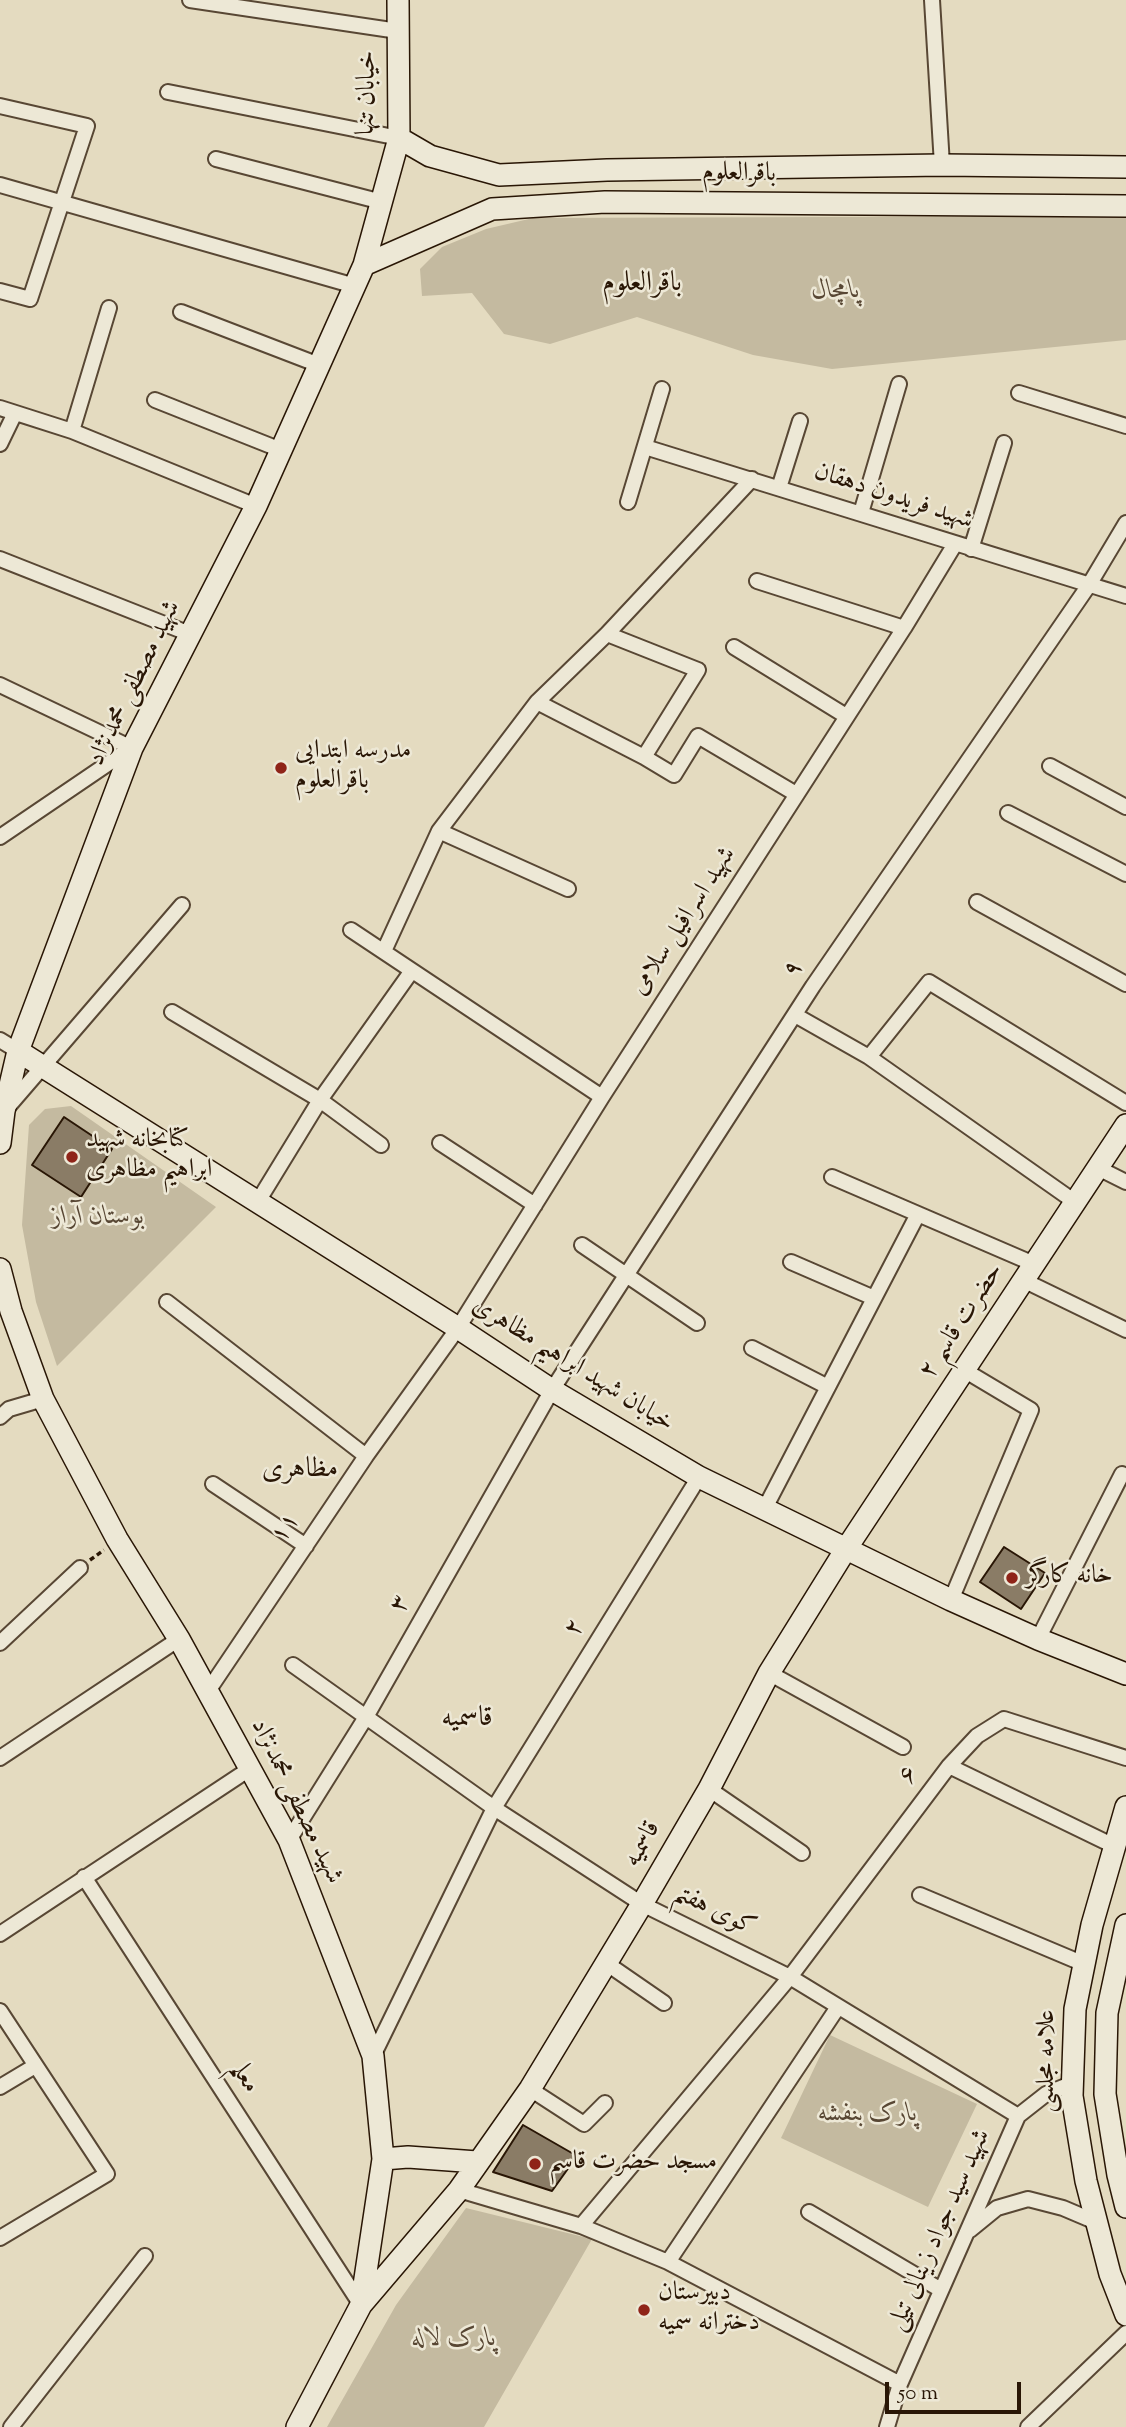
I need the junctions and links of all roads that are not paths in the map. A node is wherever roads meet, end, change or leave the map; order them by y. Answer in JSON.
{"nodes":[{"id":1,"x":190,"y":0,"type":"edge"},
{"id":2,"x":398,"y":0,"type":"edge"},
{"id":3,"x":932,"y":0,"type":"edge"},
{"id":4,"x":398,"y":30,"type":"junction"},
{"id":5,"x":168,"y":92,"type":"dead end"},
{"id":6,"x":0,"y":106,"type":"edge"},
{"id":7,"x":399,"y":138,"type":"junction"},
{"id":8,"x":216,"y":159,"type":"dead end"},
{"id":9,"x":942,"y":165,"type":"junction"},
{"id":10,"x":1126,"y":167,"type":"edge"},
{"id":11,"x":0,"y":185,"type":"edge"},
{"id":12,"x":382,"y":202,"type":"junction"},
{"id":13,"x":62,"y":203,"type":"junction"},
{"id":14,"x":1126,"y":206,"type":"edge"},
{"id":15,"x":364,"y":265,"type":"junction"},
{"id":16,"x":355,"y":286,"type":"junction"},
{"id":17,"x":0,"y":291,"type":"edge"},
{"id":18,"x":109,"y":309,"type":"dead end"},
{"id":19,"x":181,"y":312,"type":"dead end"},
{"id":20,"x":319,"y":365,"type":"junction"},
{"id":21,"x":898,"y":384,"type":"dead end"},
{"id":22,"x":662,"y":389,"type":"dead end"},
{"id":23,"x":1019,"y":393,"type":"dead end"},
{"id":24,"x":155,"y":400,"type":"dead end"},
{"id":25,"x":0,"y":408,"type":"edge"},
{"id":26,"x":15,"y":413,"type":"junction"},
{"id":27,"x":800,"y":421,"type":"dead end"},
{"id":28,"x":1126,"y":426,"type":"edge"},
{"id":29,"x":72,"y":431,"type":"junction"},
{"id":30,"x":1004,"y":443,"type":"dead end"},
{"id":31,"x":0,"y":444,"type":"edge"},
{"id":32,"x":645,"y":447,"type":"junction"},
{"id":33,"x":281,"y":450,"type":"junction"},
{"id":34,"x":752,"y":479,"type":"junction"},
{"id":35,"x":779,"y":488,"type":"junction"},
{"id":36,"x":628,"y":502,"type":"dead end"},
{"id":37,"x":256,"y":506,"type":"junction"},
{"id":38,"x":861,"y":513,"type":"junction"},
{"id":39,"x":1126,"y":523,"type":"edge"},
{"id":40,"x":955,"y":544,"type":"junction"},
{"id":41,"x":971,"y":548,"type":"junction"},
{"id":42,"x":0,"y":559,"type":"edge"},
{"id":43,"x":757,"y":581,"type":"dead end"},
{"id":44,"x":1089,"y":585,"type":"junction"},
{"id":45,"x":1126,"y":596,"type":"edge"},
{"id":46,"x":904,"y":628,"type":"junction"},
{"id":47,"x":190,"y":634,"type":"junction"},
{"id":48,"x":607,"y":634,"type":"junction"},
{"id":49,"x":734,"y":647,"type":"dead end"},
{"id":50,"x":0,"y":685,"type":"edge"},
{"id":51,"x":537,"y":702,"type":"junction"},
{"id":52,"x":846,"y":716,"type":"junction"},
{"id":53,"x":132,"y":748,"type":"junction"},
{"id":54,"x":644,"y":757,"type":"junction"},
{"id":55,"x":1051,"y":766,"type":"dead end"},
{"id":56,"x":796,"y":794,"type":"junction"},
{"id":57,"x":1126,"y":807,"type":"edge"},
{"id":58,"x":1008,"y":813,"type":"dead end"},
{"id":59,"x":439,"y":831,"type":"junction"},
{"id":60,"x":1,"y":834,"type":"edge"},
{"id":61,"x":1126,"y":874,"type":"edge"},
{"id":62,"x":568,"y":889,"type":"dead end"},
{"id":63,"x":977,"y":902,"type":"dead end"},
{"id":64,"x":182,"y":905,"type":"dead end"},
{"id":65,"x":351,"y":930,"type":"dead end"},
{"id":66,"x":384,"y":951,"type":"junction"},
{"id":67,"x":411,"y":972,"type":"junction"},
{"id":68,"x":1126,"y":984,"type":"edge"},
{"id":69,"x":172,"y":1012,"type":"dead end"},
{"id":70,"x":795,"y":1015,"type":"junction"},
{"id":71,"x":9,"y":1045,"type":"edge"},
{"id":72,"x":869,"y":1058,"type":"junction"},
{"id":73,"x":44,"y":1066,"type":"junction"},
{"id":74,"x":602,"y":1097,"type":"junction"},
{"id":75,"x":320,"y":1100,"type":"junction"},
{"id":76,"x":1126,"y":1103,"type":"edge"},
{"id":77,"x":4,"y":1111,"type":"junction"},
{"id":78,"x":1126,"y":1125,"type":"edge"},
{"id":79,"x":0,"y":1143,"type":"edge"},
{"id":80,"x":440,"y":1143,"type":"dead end"},
{"id":81,"x":381,"y":1145,"type":"dead end"},
{"id":82,"x":1098,"y":1168,"type":"junction"},
{"id":83,"x":832,"y":1177,"type":"dead end"},
{"id":84,"x":1126,"y":1182,"type":"edge"},
{"id":85,"x":1075,"y":1202,"type":"junction"},
{"id":86,"x":257,"y":1203,"type":"junction"},
{"id":87,"x":536,"y":1205,"type":"junction"},
{"id":88,"x":918,"y":1214,"type":"junction"},
{"id":89,"x":582,"y":1245,"type":"dead end"},
{"id":90,"x":790,"y":1262,"type":"dead end"},
{"id":91,"x":0,"y":1269,"type":"edge"},
{"id":92,"x":1029,"y":1272,"type":"junction"},
{"id":93,"x":627,"y":1275,"type":"junction"},
{"id":94,"x":874,"y":1298,"type":"junction"},
{"id":95,"x":167,"y":1302,"type":"dead end"},
{"id":96,"x":697,"y":1323,"type":"dead end"},
{"id":97,"x":458,"y":1328,"type":"junction"},
{"id":98,"x":1126,"y":1330,"type":"edge"},
{"id":99,"x":752,"y":1348,"type":"dead end"},
{"id":100,"x":964,"y":1370,"type":"junction"},
{"id":101,"x":828,"y":1387,"type":"junction"},
{"id":102,"x":552,"y":1390,"type":"junction"},
{"id":103,"x":43,"y":1399,"type":"junction"},
{"id":104,"x":0,"y":1417,"type":"edge"},
{"id":105,"x":366,"y":1457,"type":"junction"},
{"id":106,"x":1122,"y":1474,"type":"dead end"},
{"id":107,"x":699,"y":1476,"type":"junction"},
{"id":108,"x":213,"y":1484,"type":"dead end"},
{"id":109,"x":765,"y":1508,"type":"junction"},
{"id":110,"x":306,"y":1546,"type":"junction"},
{"id":111,"x":846,"y":1549,"type":"junction"},
{"id":112,"x":80,"y":1568,"type":"road end"},
{"id":113,"x":951,"y":1600,"type":"junction"},
{"id":114,"x":179,"y":1639,"type":"junction"},
{"id":115,"x":1038,"y":1639,"type":"junction"},
{"id":116,"x":0,"y":1643,"type":"edge"},
{"id":117,"x":293,"y":1665,"type":"dead end"},
{"id":118,"x":769,"y":1674,"type":"junction"},
{"id":119,"x":1126,"y":1674,"type":"edge"},
{"id":120,"x":208,"y":1691,"type":"junction"},
{"id":121,"x":366,"y":1717,"type":"junction"},
{"id":122,"x":903,"y":1747,"type":"dead end"},
{"id":123,"x":0,"y":1758,"type":"edge"},
{"id":124,"x":1126,"y":1758,"type":"edge"},
{"id":125,"x":949,"y":1766,"type":"junction"},
{"id":126,"x":251,"y":1768,"type":"junction"},
{"id":127,"x":709,"y":1789,"type":"junction"},
{"id":128,"x":1126,"y":1807,"type":"edge"},
{"id":129,"x":494,"y":1808,"type":"junction"},
{"id":130,"x":289,"y":1840,"type":"junction"},
{"id":131,"x":1114,"y":1846,"type":"junction"},
{"id":132,"x":802,"y":1853,"type":"dead end"},
{"id":133,"x":84,"y":1877,"type":"junction"},
{"id":134,"x":920,"y":1895,"type":"dead end"},
{"id":135,"x":642,"y":1904,"type":"junction"},
{"id":136,"x":1126,"y":1925,"type":"edge"},
{"id":137,"x":0,"y":1934,"type":"edge"},
{"id":138,"x":606,"y":1963,"type":"junction"},
{"id":139,"x":1084,"y":1964,"type":"junction"},
{"id":140,"x":790,"y":1977,"type":"junction"},
{"id":141,"x":663,"y":2003,"type":"dead end"},
{"id":142,"x":838,"y":2007,"type":"junction"},
{"id":143,"x":0,"y":2011,"type":"edge"},
{"id":144,"x":373,"y":2056,"type":"junction"},
{"id":145,"x":34,"y":2066,"type":"junction"},
{"id":146,"x":1106,"y":2081,"type":"junction"},
{"id":147,"x":1073,"y":2083,"type":"junction"},
{"id":148,"x":0,"y":2087,"type":"edge"},
{"id":149,"x":530,"y":2089,"type":"junction"},
{"id":150,"x":605,"y":2103,"type":"dead end"},
{"id":151,"x":1018,"y":2116,"type":"junction"},
{"id":152,"x":383,"y":2159,"type":"junction"},
{"id":153,"x":477,"y":2162,"type":"junction"},
{"id":154,"x":459,"y":2190,"type":"junction"},
{"id":155,"x":1126,"y":2207,"type":"edge"},
{"id":156,"x":809,"y":2212,"type":"dead end"},
{"id":157,"x":1096,"y":2222,"type":"junction"},
{"id":158,"x":581,"y":2226,"type":"junction"},
{"id":159,"x":967,"y":2233,"type":"junction"},
{"id":160,"x":0,"y":2238,"type":"edge"},
{"id":161,"x":145,"y":2256,"type":"dead end"},
{"id":162,"x":668,"y":2263,"type":"junction"},
{"id":163,"x":941,"y":2290,"type":"junction"},
{"id":164,"x":361,"y":2305,"type":"junction"},
{"id":165,"x":1126,"y":2315,"type":"edge"},
{"id":166,"x":1126,"y":2333,"type":"edge"},
{"id":167,"x":900,"y":2384,"type":"junction"},
{"id":168,"x":11,"y":2427,"type":"edge"},
{"id":169,"x":297,"y":2427,"type":"edge"},
{"id":170,"x":887,"y":2427,"type":"edge"},
{"id":171,"x":1028,"y":2427,"type":"edge"}],
"edges":[{"from":1,"to":4,"type":"street"},
{"from":2,"to":4,"type":"main road","name":"خیابان تنها"},
{"from":3,"to":9,"type":"street"},
{"from":4,"to":7,"type":"main road","name":"خیابان تنها"},
{"from":5,"to":7,"type":"street"},
{"from":6,"to":13,"type":"street"},
{"from":7,"to":9,"type":"main road","name":"باقرالعلوم"},
{"from":7,"to":12,"type":"main road","name":"خیابان تنها"},
{"from":8,"to":12,"type":"street"},
{"from":9,"to":10,"type":"main road","name":"باقرالعلوم"},
{"from":11,"to":13,"type":"street"},
{"from":12,"to":15,"type":"main road","name":"خیابان تنها"},
{"from":13,"to":16,"type":"street"},
{"from":13,"to":17,"type":"street"},
{"from":14,"to":15,"type":"main road","name":"باقرالعلوم"},
{"from":15,"to":16,"type":"main road","name":"شهید مصطفی محمدنژاد"},
{"from":16,"to":20,"type":"main road","name":"شهید مصطفی محمدنژاد"},
{"from":18,"to":29,"type":"street"},
{"from":19,"to":20,"type":"street"},
{"from":20,"to":33,"type":"main road","name":"شهید مصطفی محمدنژاد"},
{"from":21,"to":38,"type":"street"},
{"from":22,"to":32,"type":"street"},
{"from":23,"to":28,"type":"street"},
{"from":24,"to":33,"type":"street"},
{"from":25,"to":26,"type":"street"},
{"from":26,"to":29,"type":"street"},
{"from":26,"to":31,"type":"street"},
{"from":27,"to":35,"type":"street"},
{"from":29,"to":37,"type":"street"},
{"from":30,"to":41,"type":"street"},
{"from":32,"to":34,"type":"street","name":"شهید فریدون دهقان"},
{"from":32,"to":36,"type":"street"},
{"from":33,"to":37,"type":"main road","name":"شهید مصطفی محمدنژاد"},
{"from":34,"to":35,"type":"street","name":"شهید فریدون دهقان"},
{"from":34,"to":48,"type":"street"},
{"from":35,"to":38,"type":"street","name":"شهید فریدون دهقان"},
{"from":37,"to":47,"type":"main road","name":"شهید مصطفی محمدنژاد"},
{"from":38,"to":40,"type":"street","name":"شهید فریدون دهقان"},
{"from":39,"to":44,"type":"street","name":"۹"},
{"from":40,"to":41,"type":"street","name":"شهید فریدون دهقان"},
{"from":40,"to":46,"type":"street","name":"شهید اسرافیل سلامی"},
{"from":41,"to":44,"type":"street","name":"شهید فریدون دهقان"},
{"from":42,"to":47,"type":"street"},
{"from":43,"to":46,"type":"street"},
{"from":44,"to":45,"type":"street","name":"شهید فریدون دهقان"},
{"from":44,"to":70,"type":"street","name":"۹"},
{"from":46,"to":52,"type":"street","name":"شهید اسرافیل سلامی"},
{"from":47,"to":53,"type":"main road","name":"شهید مصطفی محمدنژاد"},
{"from":48,"to":51,"type":"street"},
{"from":48,"to":54,"type":"street"},
{"from":49,"to":52,"type":"street"},
{"from":50,"to":53,"type":"street"},
{"from":51,"to":54,"type":"street"},
{"from":51,"to":59,"type":"street"},
{"from":52,"to":56,"type":"street","name":"شهید اسرافیل سلامی"},
{"from":53,"to":60,"type":"street"},
{"from":53,"to":71,"type":"main road","name":"شهید مصطفی محمدنژاد"},
{"from":54,"to":56,"type":"street"},
{"from":55,"to":57,"type":"street"},
{"from":56,"to":74,"type":"street","name":"شهید اسرافیل سلامی"},
{"from":58,"to":61,"type":"street"},
{"from":59,"to":62,"type":"street"},
{"from":59,"to":66,"type":"street"},
{"from":63,"to":68,"type":"street"},
{"from":64,"to":73,"type":"street"},
{"from":65,"to":66,"type":"street"},
{"from":66,"to":67,"type":"street"},
{"from":67,"to":74,"type":"street"},
{"from":67,"to":75,"type":"street"},
{"from":69,"to":75,"type":"street"},
{"from":70,"to":72,"type":"street"},
{"from":70,"to":93,"type":"street","name":"۹"},
{"from":71,"to":73,"type":"main road","name":"خیابان شهید ابراهیم مظاهری"},
{"from":71,"to":77,"type":"main road","name":"شهید مصطفی محمدنژاد"},
{"from":72,"to":76,"type":"street"},
{"from":72,"to":85,"type":"street"},
{"from":73,"to":77,"type":"street"},
{"from":73,"to":86,"type":"main road","name":"خیابان شهید ابراهیم مظاهری"},
{"from":74,"to":87,"type":"street","name":"شهید اسرافیل سلامی"},
{"from":75,"to":81,"type":"street"},
{"from":75,"to":86,"type":"street"},
{"from":77,"to":79,"type":"main road","name":"شهید مصطفی محمدنژاد"},
{"from":78,"to":82,"type":"main road","name":"۲ حضرت قاسم"},
{"from":80,"to":87,"type":"street"},
{"from":82,"to":84,"type":"street"},
{"from":82,"to":85,"type":"main road","name":"۲ حضرت قاسم"},
{"from":83,"to":88,"type":"street"},
{"from":85,"to":92,"type":"main road","name":"۲ حضرت قاسم"},
{"from":86,"to":97,"type":"main road","name":"خیابان شهید ابراهیم مظاهری"},
{"from":87,"to":97,"type":"street","name":"شهید اسرافیل سلامی"},
{"from":88,"to":92,"type":"street"},
{"from":88,"to":94,"type":"street"},
{"from":89,"to":93,"type":"street"},
{"from":90,"to":94,"type":"street"},
{"from":91,"to":103,"type":"main road","name":"شهید مصطفی محمدنژاد"},
{"from":92,"to":98,"type":"street"},
{"from":92,"to":100,"type":"main road","name":"۲ حضرت قاسم"},
{"from":93,"to":96,"type":"street"},
{"from":93,"to":102,"type":"street","name":"۹"},
{"from":94,"to":101,"type":"street"},
{"from":95,"to":105,"type":"street"},
{"from":97,"to":102,"type":"main road","name":"خیابان شهید ابراهیم مظاهری"},
{"from":97,"to":105,"type":"street","name":"۱۱"},
{"from":99,"to":101,"type":"street"},
{"from":100,"to":111,"type":"main road","name":"۲ حضرت قاسم"},
{"from":100,"to":113,"type":"street"},
{"from":101,"to":109,"type":"street"},
{"from":102,"to":107,"type":"main road","name":"خیابان شهید ابراهیم مظاهری"},
{"from":102,"to":121,"type":"street","name":"۳"},
{"from":103,"to":104,"type":"street"},
{"from":103,"to":114,"type":"main road","name":"شهید مصطفی محمدنژاد"},
{"from":105,"to":110,"type":"street","name":"۱۱"},
{"from":106,"to":115,"type":"street"},
{"from":107,"to":109,"type":"main road","name":"خیابان شهید ابراهیم مظاهری"},
{"from":107,"to":129,"type":"street","name":"۲"},
{"from":108,"to":110,"type":"street"},
{"from":109,"to":111,"type":"main road","name":"خیابان شهید ابراهیم مظاهری"},
{"from":110,"to":120,"type":"street","name":"۱۱"},
{"from":111,"to":113,"type":"main road","name":"خیابان شهید ابراهیم مظاهری"},
{"from":111,"to":118,"type":"main road","name":"قاسمیه"},
{"from":112,"to":116,"type":"street"},
{"from":113,"to":115,"type":"main road","name":"خیابان شهید ابراهیم مظاهری"},
{"from":114,"to":120,"type":"main road","name":"شهید مصطفی محمدنژاد"},
{"from":114,"to":123,"type":"street"},
{"from":115,"to":119,"type":"main road","name":"خیابان شهید ابراهیم مظاهری"},
{"from":117,"to":121,"type":"street","name":"کوی هفتم"},
{"from":118,"to":122,"type":"street"},
{"from":118,"to":127,"type":"main road","name":"قاسمیه"},
{"from":120,"to":126,"type":"main road","name":"شهید مصطفی محمدنژاد"},
{"from":121,"to":129,"type":"street","name":"کوی هفتم"},
{"from":121,"to":130,"type":"street","name":"۳"},
{"from":124,"to":125,"type":"street","name":"۶"},
{"from":125,"to":131,"type":"street"},
{"from":125,"to":140,"type":"street","name":"۶"},
{"from":126,"to":130,"type":"main road","name":"شهید مصطفی محمدنژاد"},
{"from":126,"to":133,"type":"street"},
{"from":127,"to":132,"type":"street"},
{"from":127,"to":135,"type":"main road","name":"قاسمیه"},
{"from":128,"to":131,"type":"main road","name":"علامه مجلسی"},
{"from":129,"to":135,"type":"street","name":"کوی هفتم"},
{"from":129,"to":144,"type":"street","name":"۲"},
{"from":130,"to":144,"type":"main road","name":"شهید مصطفی محمدنژاد"},
{"from":131,"to":139,"type":"main road","name":"علامه مجلسی"},
{"from":133,"to":137,"type":"street"},
{"from":133,"to":164,"type":"street","name":"معلم"},
{"from":134,"to":139,"type":"street"},
{"from":135,"to":138,"type":"main road","name":"قاسمیه"},
{"from":135,"to":140,"type":"street","name":"کوی هفتم"},
{"from":136,"to":146,"type":"main road"},
{"from":138,"to":141,"type":"street"},
{"from":138,"to":149,"type":"main road","name":"قاسمیه"},
{"from":139,"to":147,"type":"main road","name":"علامه مجلسی"},
{"from":140,"to":142,"type":"street","name":"کوی هفتم"},
{"from":140,"to":158,"type":"street","name":"۶"},
{"from":142,"to":151,"type":"street","name":"کوی هفتم"},
{"from":142,"to":162,"type":"street"},
{"from":143,"to":145,"type":"street"},
{"from":144,"to":152,"type":"main road","name":"شهید مصطفی محمدنژاد"},
{"from":145,"to":148,"type":"street"},
{"from":145,"to":160,"type":"street"},
{"from":146,"to":147,"type":"main road"},
{"from":146,"to":155,"type":"main road"},
{"from":147,"to":151,"type":"street","name":"شهید سید جواد زینالی تیلی"},
{"from":147,"to":157,"type":"main road","name":"علامه مجلسی"},
{"from":149,"to":150,"type":"street"},
{"from":149,"to":153,"type":"main road","name":"قاسمیه"},
{"from":151,"to":159,"type":"street","name":"شهید سید جواد زینالی تیلی"},
{"from":152,"to":153,"type":"main road"},
{"from":152,"to":164,"type":"main road","name":"شهید مصطفی محمدنژاد"},
{"from":153,"to":154,"type":"main road","name":"قاسمیه"},
{"from":154,"to":158,"type":"street"},
{"from":154,"to":164,"type":"main road","name":"قاسمیه"},
{"from":156,"to":163,"type":"street"},
{"from":157,"to":159,"type":"street"},
{"from":157,"to":165,"type":"main road","name":"علامه مجلسی"},
{"from":158,"to":162,"type":"street"},
{"from":159,"to":163,"type":"street","name":"شهید سید جواد زینالی تیلی"},
{"from":161,"to":168,"type":"street"},
{"from":162,"to":167,"type":"street"},
{"from":163,"to":167,"type":"street","name":"شهید سید جواد زینالی تیلی"},
{"from":164,"to":169,"type":"main road","name":"شهید مصطفی محمدنژاد"},
{"from":166,"to":171,"type":"street"},
{"from":167,"to":170,"type":"street","name":"شهید سید جواد زینالی تیلی"}]}
